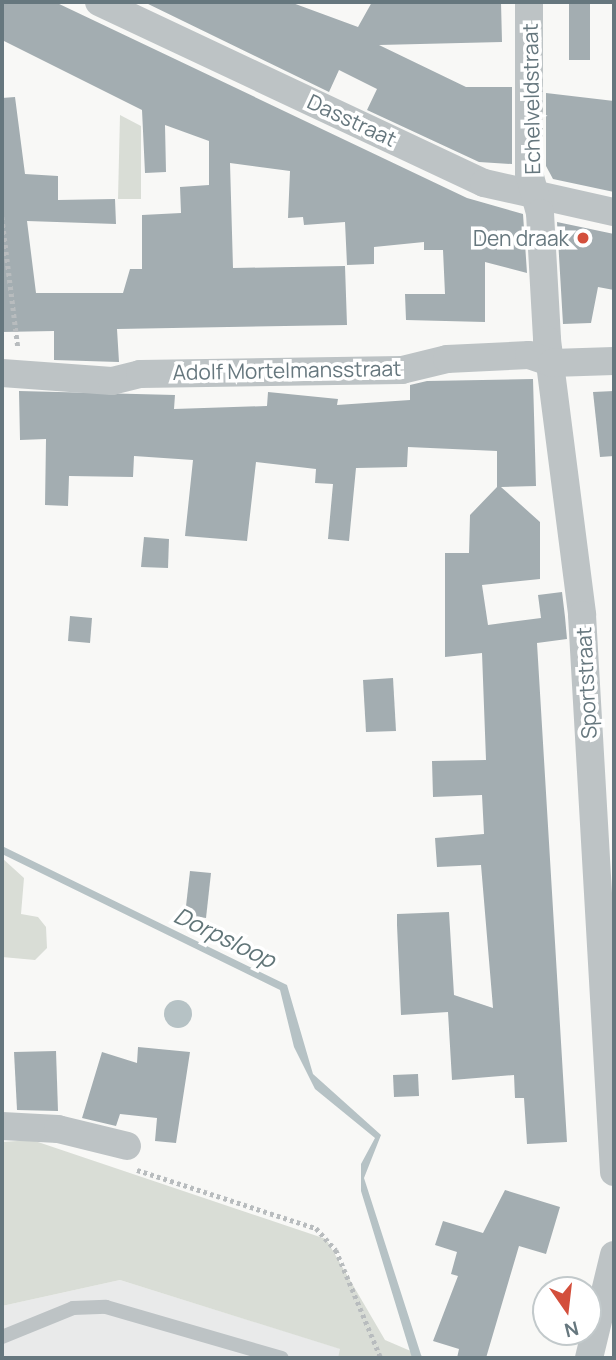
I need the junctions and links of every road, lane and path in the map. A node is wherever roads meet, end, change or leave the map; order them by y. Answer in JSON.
{"nodes":[{"id":1,"x":99,"y":2,"type":"edge"},
{"id":2,"x":529,"y":2,"type":"edge"},
{"id":3,"x":536,"y":197,"type":"junction"},
{"id":4,"x":614,"y":212,"type":"edge"},
{"id":5,"x":2,"y":217,"type":"edge"},
{"id":6,"x":614,"y":361,"type":"edge"},
{"id":7,"x":552,"y":362,"type":"junction"},
{"id":8,"x":11,"y":373,"type":"edge"},
{"id":9,"x":2,"y":1126,"type":"edge"},
{"id":10,"x":127,"y":1157,"type":"joint"},
{"id":11,"x":614,"y":1172,"type":"edge"},
{"id":12,"x":614,"y":1255,"type":"edge"},
{"id":13,"x":2,"y":1338,"type":"edge"},
{"id":14,"x":282,"y":1358,"type":"edge"},
{"id":15,"x":381,"y":1358,"type":"edge"},
{"id":16,"x":589,"y":1358,"type":"edge"}],
"edges":[{"from":1,"to":3,"type":"street","name":"Dasstraat"},
{"from":2,"to":3,"type":"street","name":"Echelveldstraat"},
{"from":3,"to":4,"type":"street","name":"Dasstraat"},
{"from":3,"to":7,"type":"street","name":"Sportstraat"},
{"from":5,"to":8,"type":"path"},
{"from":6,"to":7,"type":"street","name":"Adolf Mortelmansstraat"},
{"from":7,"to":8,"type":"street","name":"Adolf Mortelmansstraat"},
{"from":7,"to":11,"type":"street","name":"Sportstraat"},
{"from":9,"to":10,"type":"street"},
{"from":10,"to":15,"type":"path"},
{"from":12,"to":16,"type":"street"},
{"from":13,"to":14,"type":"lane"}]}
